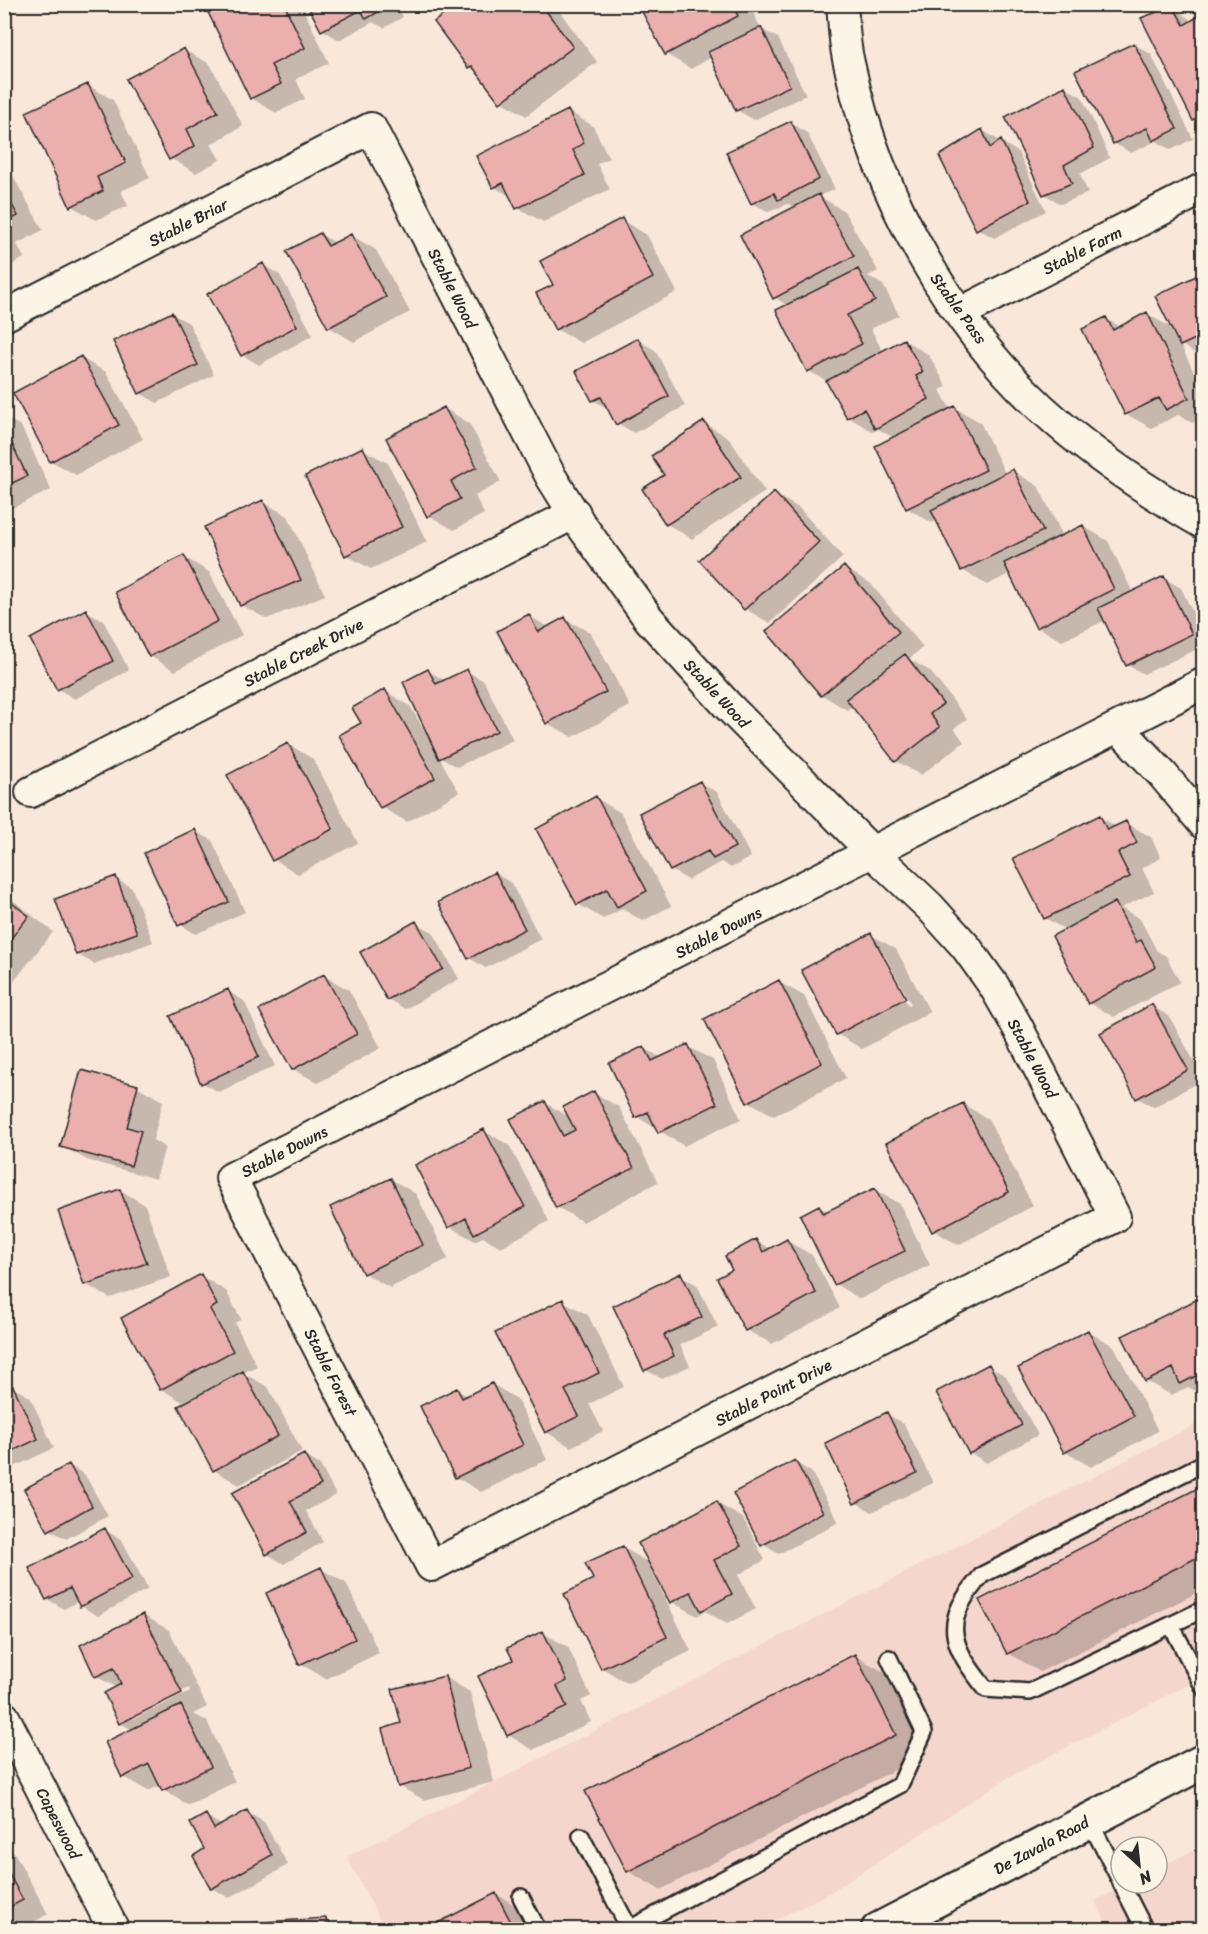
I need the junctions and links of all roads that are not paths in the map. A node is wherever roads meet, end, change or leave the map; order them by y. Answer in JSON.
{"nodes":[{"id":1,"x":842,"y":4,"type":"edge"},
{"id":2,"x":371,"y":128,"type":"joint"},
{"id":3,"x":1203,"y":188,"type":"edge"},
{"id":4,"x":960,"y":313,"type":"junction"},
{"id":5,"x":4,"y":316,"type":"edge"},
{"id":6,"x":575,"y":513,"type":"junction"},
{"id":7,"x":1203,"y":524,"type":"edge"},
{"id":8,"x":1203,"y":683,"type":"edge"},
{"id":9,"x":1118,"y":728,"type":"junction"},
{"id":10,"x":31,"y":792,"type":"dead end"},
{"id":11,"x":1203,"y":824,"type":"edge"},
{"id":12,"x":873,"y":854,"type":"junction"},
{"id":13,"x":231,"y":1178,"type":"joint"},
{"id":14,"x":1115,"y":1217,"type":"joint"},
{"id":15,"x":1203,"y":1463,"type":"edge"},
{"id":16,"x":430,"y":1566,"type":"joint"},
{"id":17,"x":1203,"y":1609,"type":"edge"},
{"id":18,"x":1171,"y":1625,"type":"junction"},
{"id":19,"x":889,"y":1658,"type":"dead end"},
{"id":20,"x":1203,"y":1688,"type":"edge"},
{"id":21,"x":4,"y":1717,"type":"edge"},
{"id":22,"x":1203,"y":1761,"type":"edge"},
{"id":23,"x":1089,"y":1820,"type":"junction"},
{"id":24,"x":581,"y":1836,"type":"dead end"},
{"id":25,"x":1109,"y":1859,"type":"edge"},
{"id":26,"x":1127,"y":1895,"type":"edge"},
{"id":27,"x":521,"y":1897,"type":"dead end"},
{"id":28,"x":114,"y":1929,"type":"edge"},
{"id":29,"x":538,"y":1929,"type":"edge"},
{"id":30,"x":629,"y":1929,"type":"edge"},
{"id":31,"x":878,"y":1929,"type":"edge"},
{"id":32,"x":1145,"y":1929,"type":"edge"}],
"edges":[{"from":1,"to":4,"type":"street","name":"Stable Pass"},
{"from":2,"to":5,"type":"street","name":"Stable Briar"},
{"from":2,"to":6,"type":"street","name":"Stable Wood"},
{"from":3,"to":4,"type":"street","name":"Stable Farm"},
{"from":4,"to":7,"type":"street","name":"Stable Pass"},
{"from":6,"to":10,"type":"street","name":"Stable Creek Drive"},
{"from":6,"to":12,"type":"street","name":"Stable Wood"},
{"from":8,"to":9,"type":"street","name":"Stable Downs"},
{"from":9,"to":11,"type":"street"},
{"from":9,"to":12,"type":"street","name":"Stable Downs"},
{"from":12,"to":13,"type":"street","name":"Stable Downs"},
{"from":12,"to":14,"type":"street","name":"Stable Wood"},
{"from":13,"to":16,"type":"street","name":"Stable Forest"},
{"from":14,"to":16,"type":"street","name":"Stable Point Drive"},
{"from":15,"to":18,"type":"lane"},
{"from":17,"to":18,"type":"lane"},
{"from":18,"to":20,"type":"lane"},
{"from":19,"to":30,"type":"lane"},
{"from":21,"to":28,"type":"street","name":"Capeswood"},
{"from":22,"to":23,"type":"main road","name":"De Zavala Road"},
{"from":23,"to":25,"type":"lane"},
{"from":23,"to":31,"type":"main road","name":"De Zavala Road"},
{"from":24,"to":30,"type":"lane"},
{"from":26,"to":32,"type":"lane"},
{"from":27,"to":29,"type":"lane"}]}
